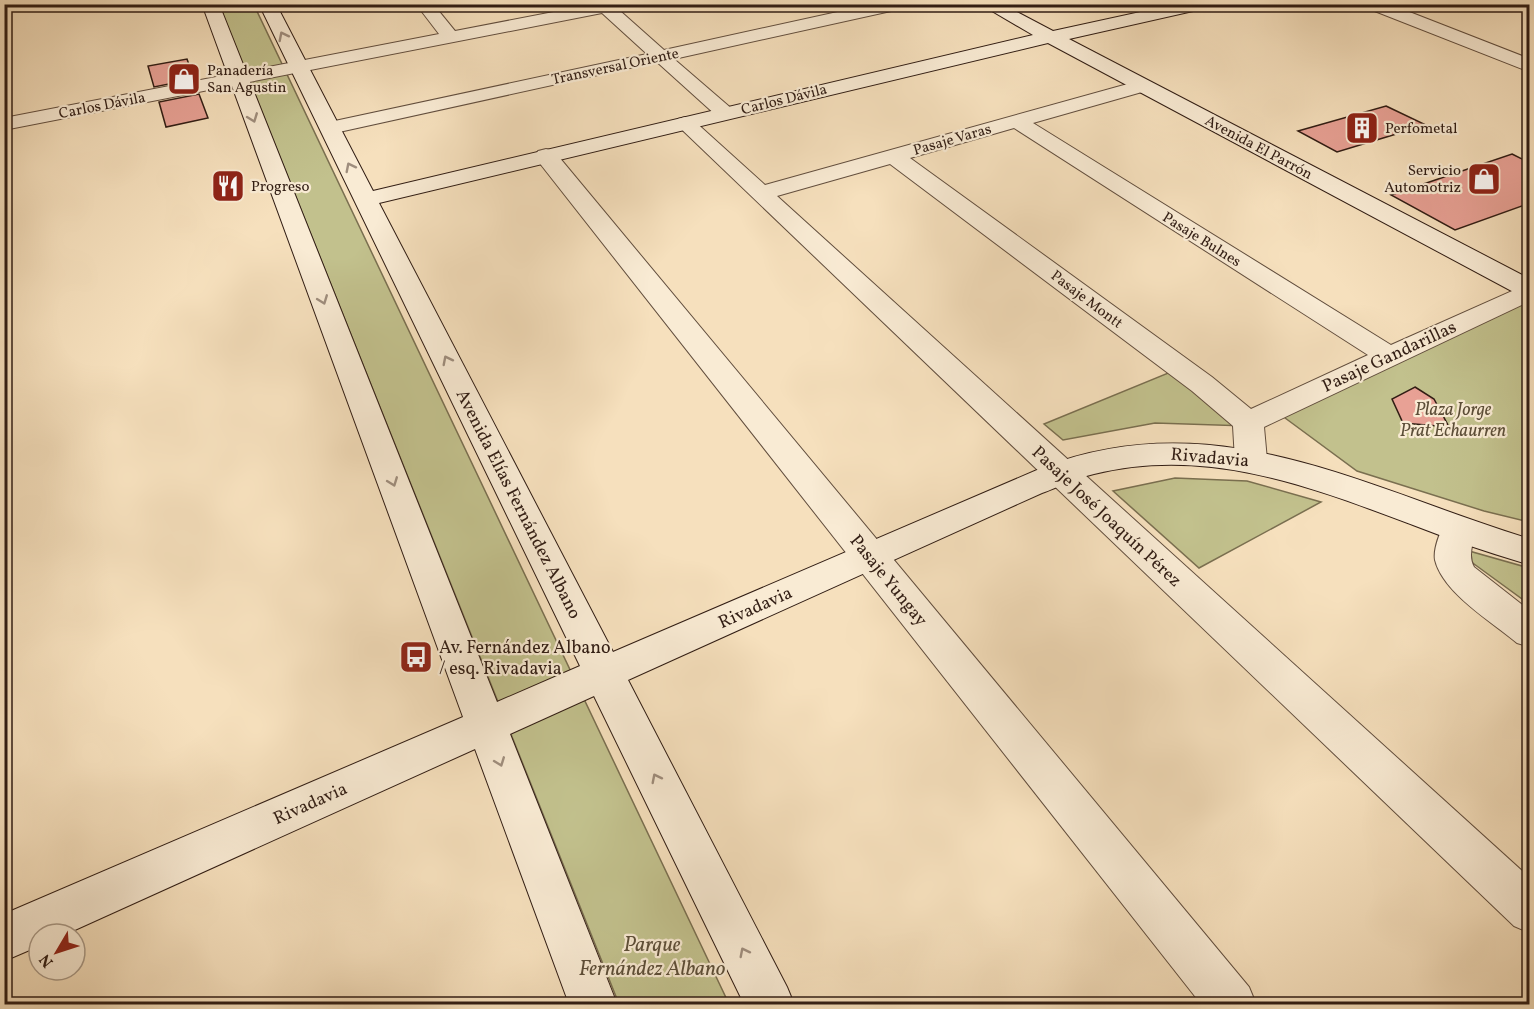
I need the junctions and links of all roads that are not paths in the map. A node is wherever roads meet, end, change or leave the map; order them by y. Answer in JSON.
{"nodes":[{"id":1,"x":210,"y":4,"type":"edge"},
{"id":2,"x":267,"y":4,"type":"edge"},
{"id":3,"x":424,"y":4,"type":"edge"},
{"id":4,"x":641,"y":4,"type":"edge"},
{"id":5,"x":900,"y":4,"type":"edge"},
{"id":6,"x":987,"y":4,"type":"edge"},
{"id":7,"x":1202,"y":4,"type":"edge"},
{"id":8,"x":1373,"y":4,"type":"edge"},
{"id":9,"x":619,"y":6,"type":"edge"},
{"id":10,"x":573,"y":9,"type":"edge"},
{"id":11,"x":1049,"y":37,"type":"junction"},
{"id":12,"x":451,"y":38,"type":"junction"},
{"id":13,"x":661,"y":56,"type":"junction"},
{"id":14,"x":1530,"y":66,"type":"edge"},
{"id":15,"x":300,"y":67,"type":"junction"},
{"id":16,"x":237,"y":79,"type":"junction"},
{"id":17,"x":1142,"y":86,"type":"junction"},
{"id":18,"x":726,"y":113,"type":"junction"},
{"id":19,"x":1016,"y":121,"type":"junction"},
{"id":20,"x":686,"y":123,"type":"junction"},
{"id":21,"x":4,"y":124,"type":"edge"},
{"id":22,"x":330,"y":128,"type":"junction"},
{"id":23,"x":546,"y":156,"type":"junction"},
{"id":24,"x":894,"y":156,"type":"junction"},
{"id":25,"x":761,"y":193,"type":"junction"},
{"id":26,"x":366,"y":200,"type":"junction"},
{"id":27,"x":1530,"y":290,"type":"edge"},
{"id":28,"x":1389,"y":356,"type":"junction"},
{"id":29,"x":1248,"y":422,"type":"junction"},
{"id":30,"x":1251,"y":460,"type":"junction"},
{"id":31,"x":1061,"y":473,"type":"junction"},
{"id":32,"x":1458,"y":529,"type":"junction"},
{"id":33,"x":1530,"y":552,"type":"edge"},
{"id":34,"x":869,"y":556,"type":"junction"},
{"id":35,"x":1530,"y":632,"type":"edge"},
{"id":36,"x":604,"y":673,"type":"junction"},
{"id":37,"x":486,"y":725,"type":"junction"},
{"id":38,"x":1530,"y":910,"type":"edge"},
{"id":39,"x":4,"y":938,"type":"edge"},
{"id":40,"x":593,"y":1005,"type":"edge"},
{"id":41,"x":770,"y":1005,"type":"edge"},
{"id":42,"x":1232,"y":1005,"type":"edge"}],
"edges":[{"from":1,"to":16,"type":"street"},
{"from":15,"to":2,"type":"street","name":"Avenida Elías Fernández Albano","one_way":true},
{"from":3,"to":12,"type":"street"},
{"from":4,"to":9,"type":"street","name":"Carlos Dávila"},
{"from":5,"to":13,"type":"street","name":"Transversal Oriente"},
{"from":6,"to":11,"type":"street","name":"Avenida El Parrón"},
{"from":7,"to":11,"type":"street","name":"Carlos Dávila"},
{"from":8,"to":14,"type":"street"},
{"from":9,"to":10,"type":"street","name":"Carlos Dávila"},
{"from":9,"to":13,"type":"street"},
{"from":10,"to":12,"type":"street","name":"Carlos Dávila"},
{"from":11,"to":17,"type":"street","name":"Avenida El Parrón"},
{"from":11,"to":18,"type":"street","name":"Carlos Dávila"},
{"from":12,"to":15,"type":"street","name":"Carlos Dávila"},
{"from":13,"to":18,"type":"street"},
{"from":13,"to":22,"type":"street","name":"Transversal Oriente"},
{"from":15,"to":16,"type":"street","name":"Carlos Dávila"},
{"from":15,"to":22,"type":"street","name":"Avenida Elías Fernández Albano"},
{"from":16,"to":21,"type":"street","name":"Carlos Dávila"},
{"from":16,"to":37,"type":"street","one_way":true},
{"from":17,"to":19,"type":"street","name":"Pasaje Varas"},
{"from":17,"to":27,"type":"street","name":"Avenida El Parrón"},
{"from":18,"to":20,"type":"street","name":"Carlos Dávila"},
{"from":19,"to":24,"type":"street","name":"Pasaje Varas"},
{"from":19,"to":28,"type":"street","name":"Pasaje Bulnes"},
{"from":20,"to":23,"type":"street","name":"Carlos Dávila"},
{"from":20,"to":25,"type":"street","name":"Pasaje José Joaquín Pérez"},
{"from":26,"to":22,"type":"street","name":"Avenida Elías Fernández Albano","one_way":true},
{"from":23,"to":26,"type":"street","name":"Carlos Dávila"},
{"from":23,"to":34,"type":"street","name":"Pasaje Yungay"},
{"from":24,"to":25,"type":"street","name":"Pasaje Varas"},
{"from":24,"to":29,"type":"street","name":"Pasaje Montt"},
{"from":25,"to":31,"type":"street","name":"Pasaje José Joaquín Pérez"},
{"from":36,"to":26,"type":"street","name":"Avenida Elías Fernández Albano","one_way":true},
{"from":27,"to":28,"type":"street","name":"Pasaje Gandarillas"},
{"from":28,"to":29,"type":"street","name":"Pasaje Gandarillas"},
{"from":29,"to":30,"type":"street"},
{"from":30,"to":31,"type":"street","name":"Rivadavia"},
{"from":30,"to":32,"type":"street","name":"Rivadavia"},
{"from":31,"to":34,"type":"street","name":"Rivadavia"},
{"from":31,"to":38,"type":"street","name":"Pasaje José Joaquín Pérez"},
{"from":32,"to":33,"type":"street","name":"Rivadavia"},
{"from":32,"to":35,"type":"street"},
{"from":34,"to":36,"type":"street","name":"Rivadavia"},
{"from":34,"to":42,"type":"street","name":"Pasaje Yungay"},
{"from":36,"to":37,"type":"street","name":"Rivadavia"},
{"from":41,"to":36,"type":"street","name":"Avenida Elías Fernández Albano","one_way":true},
{"from":37,"to":39,"type":"street","name":"Rivadavia"},
{"from":37,"to":40,"type":"street","one_way":true}]}
